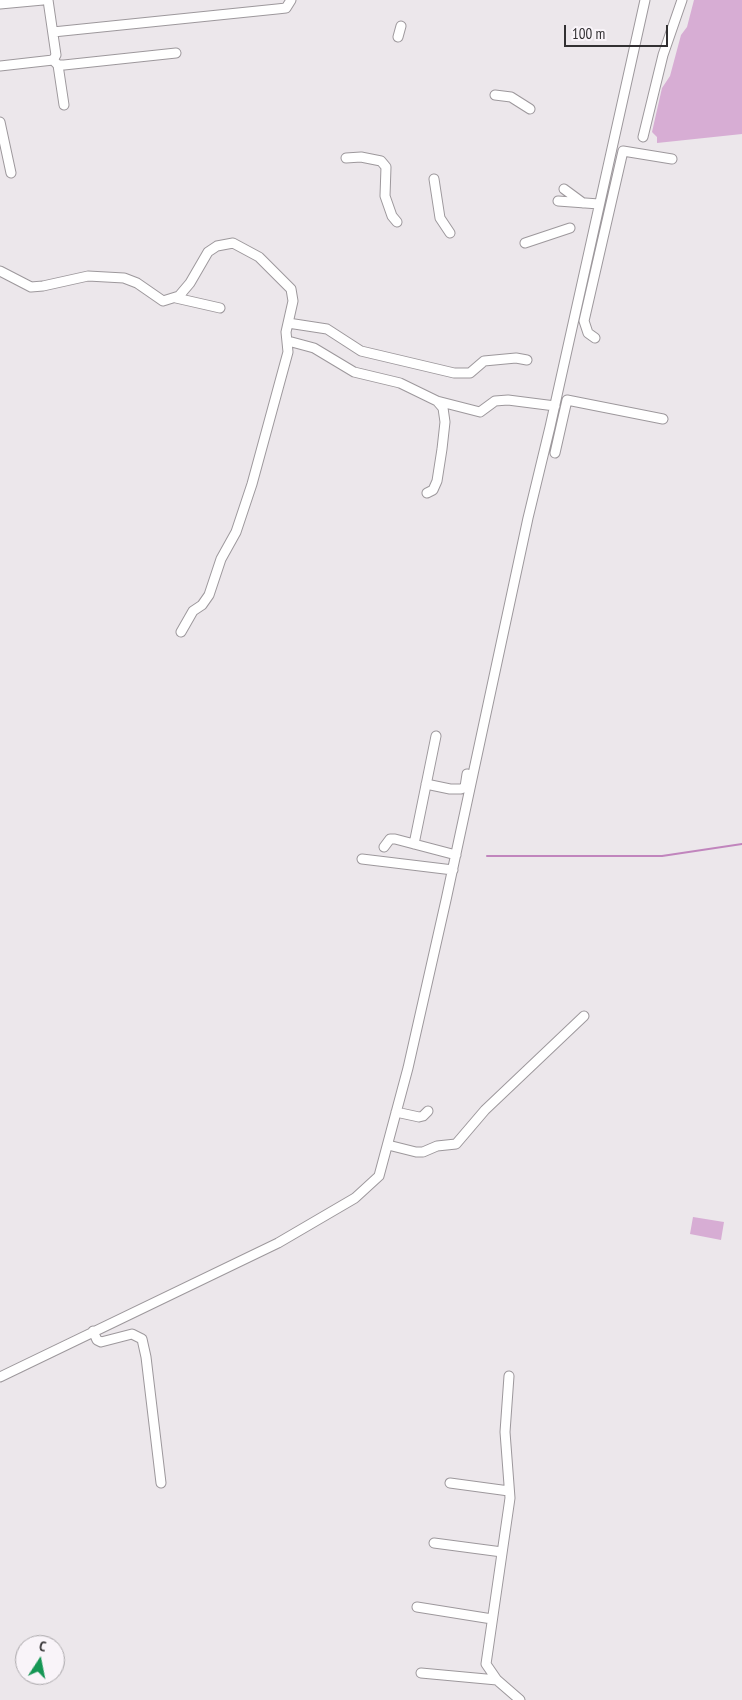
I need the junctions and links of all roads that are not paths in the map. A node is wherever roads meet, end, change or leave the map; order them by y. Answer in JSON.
{"nodes":[{"id":1,"x":43,"y":0,"type":"edge"},
{"id":2,"x":48,"y":0,"type":"edge"},
{"id":3,"x":290,"y":0,"type":"edge"},
{"id":4,"x":645,"y":0,"type":"edge"},
{"id":5,"x":682,"y":0,"type":"edge"},
{"id":6,"x":0,"y":4,"type":"edge"},
{"id":7,"x":401,"y":26,"type":"dead end"},
{"id":8,"x":53,"y":32,"type":"junction"},
{"id":9,"x":398,"y":37,"type":"dead end"},
{"id":10,"x":176,"y":53,"type":"dead end"},
{"id":11,"x":56,"y":63,"type":"junction"},
{"id":12,"x":0,"y":66,"type":"edge"},
{"id":13,"x":495,"y":96,"type":"dead end"},
{"id":14,"x":64,"y":104,"type":"dead end"},
{"id":15,"x":530,"y":109,"type":"dead end"},
{"id":16,"x":0,"y":122,"type":"edge"},
{"id":17,"x":643,"y":136,"type":"dead end"},
{"id":18,"x":346,"y":158,"type":"dead end"},
{"id":19,"x":672,"y":159,"type":"dead end"},
{"id":20,"x":11,"y":173,"type":"dead end"},
{"id":21,"x":434,"y":179,"type":"dead end"},
{"id":22,"x":564,"y":189,"type":"dead end"},
{"id":23,"x":558,"y":201,"type":"dead end"},
{"id":24,"x":582,"y":203,"type":"junction"},
{"id":25,"x":599,"y":204,"type":"junction"},
{"id":26,"x":596,"y":214,"type":"junction"},
{"id":27,"x":397,"y":222,"type":"dead end"},
{"id":28,"x":570,"y":228,"type":"dead end"},
{"id":29,"x":450,"y":233,"type":"dead end"},
{"id":30,"x":525,"y":243,"type":"dead end"},
{"id":31,"x":0,"y":271,"type":"edge"},
{"id":32,"x":176,"y":298,"type":"junction"},
{"id":33,"x":220,"y":308,"type":"dead end"},
{"id":34,"x":288,"y":323,"type":"junction"},
{"id":35,"x":596,"y":338,"type":"dead end"},
{"id":36,"x":288,"y":341,"type":"junction"},
{"id":37,"x":528,"y":360,"type":"dead end"},
{"id":38,"x":437,"y":401,"type":"junction"},
{"id":39,"x":555,"y":406,"type":"junction"},
{"id":40,"x":663,"y":419,"type":"dead end"},
{"id":41,"x":555,"y":454,"type":"dead end"},
{"id":42,"x":427,"y":493,"type":"dead end"},
{"id":43,"x":181,"y":632,"type":"dead end"},
{"id":44,"x":436,"y":736,"type":"dead end"},
{"id":45,"x":467,"y":774,"type":"dead end"},
{"id":46,"x":426,"y":784,"type":"junction"},
{"id":47,"x":468,"y":786,"type":"junction"},
{"id":48,"x":414,"y":844,"type":"junction"},
{"id":49,"x":384,"y":847,"type":"dead end"},
{"id":50,"x":456,"y":855,"type":"junction"},
{"id":51,"x":362,"y":860,"type":"dead end"},
{"id":52,"x":453,"y":870,"type":"junction"},
{"id":53,"x":584,"y":1016,"type":"dead end"},
{"id":54,"x":428,"y":1111,"type":"dead end"},
{"id":55,"x":396,"y":1112,"type":"junction"},
{"id":56,"x":388,"y":1146,"type":"junction"},
{"id":57,"x":93,"y":1331,"type":"junction"},
{"id":58,"x":509,"y":1376,"type":"dead end"},
{"id":59,"x":0,"y":1377,"type":"edge"},
{"id":60,"x":161,"y":1483,"type":"dead end"},
{"id":61,"x":450,"y":1483,"type":"dead end"},
{"id":62,"x":509,"y":1491,"type":"junction"},
{"id":63,"x":434,"y":1544,"type":"dead end"},
{"id":64,"x":502,"y":1552,"type":"junction"},
{"id":65,"x":417,"y":1607,"type":"dead end"},
{"id":66,"x":492,"y":1619,"type":"junction"},
{"id":67,"x":421,"y":1673,"type":"dead end"},
{"id":68,"x":497,"y":1680,"type":"junction"},
{"id":69,"x":520,"y":1700,"type":"edge"}],
"edges":[{"from":1,"to":6,"type":"street"},
{"from":2,"to":8,"type":"street"},
{"from":3,"to":8,"type":"street"},
{"from":4,"to":25,"type":"street"},
{"from":5,"to":17,"type":"street"},
{"from":7,"to":9,"type":"street"},
{"from":8,"to":11,"type":"street"},
{"from":10,"to":11,"type":"street"},
{"from":11,"to":12,"type":"street"},
{"from":11,"to":14,"type":"street"},
{"from":13,"to":15,"type":"street"},
{"from":16,"to":20,"type":"street"},
{"from":18,"to":27,"type":"street"},
{"from":19,"to":35,"type":"street"},
{"from":21,"to":29,"type":"street"},
{"from":22,"to":24,"type":"street"},
{"from":23,"to":24,"type":"street"},
{"from":24,"to":25,"type":"street"},
{"from":24,"to":26,"type":"street"},
{"from":25,"to":26,"type":"street"},
{"from":26,"to":39,"type":"street"},
{"from":28,"to":30,"type":"street"},
{"from":31,"to":32,"type":"street"},
{"from":32,"to":33,"type":"street"},
{"from":32,"to":34,"type":"street"},
{"from":34,"to":36,"type":"street"},
{"from":34,"to":37,"type":"street"},
{"from":36,"to":38,"type":"street"},
{"from":36,"to":43,"type":"street"},
{"from":38,"to":39,"type":"street"},
{"from":38,"to":42,"type":"street"},
{"from":39,"to":47,"type":"street"},
{"from":40,"to":41,"type":"street"},
{"from":44,"to":46,"type":"street"},
{"from":45,"to":47,"type":"street"},
{"from":46,"to":47,"type":"street"},
{"from":46,"to":48,"type":"street"},
{"from":47,"to":50,"type":"street"},
{"from":48,"to":49,"type":"street"},
{"from":48,"to":50,"type":"street"},
{"from":50,"to":52,"type":"street"},
{"from":51,"to":52,"type":"street"},
{"from":52,"to":55,"type":"street"},
{"from":53,"to":56,"type":"street"},
{"from":54,"to":55,"type":"street"},
{"from":55,"to":56,"type":"street"},
{"from":56,"to":57,"type":"street"},
{"from":57,"to":59,"type":"street"},
{"from":57,"to":60,"type":"street"},
{"from":58,"to":62,"type":"street"},
{"from":61,"to":62,"type":"street"},
{"from":62,"to":64,"type":"street"},
{"from":63,"to":64,"type":"street"},
{"from":64,"to":66,"type":"street"},
{"from":65,"to":66,"type":"street"},
{"from":66,"to":68,"type":"street"},
{"from":67,"to":68,"type":"street"},
{"from":68,"to":69,"type":"street"}]}
